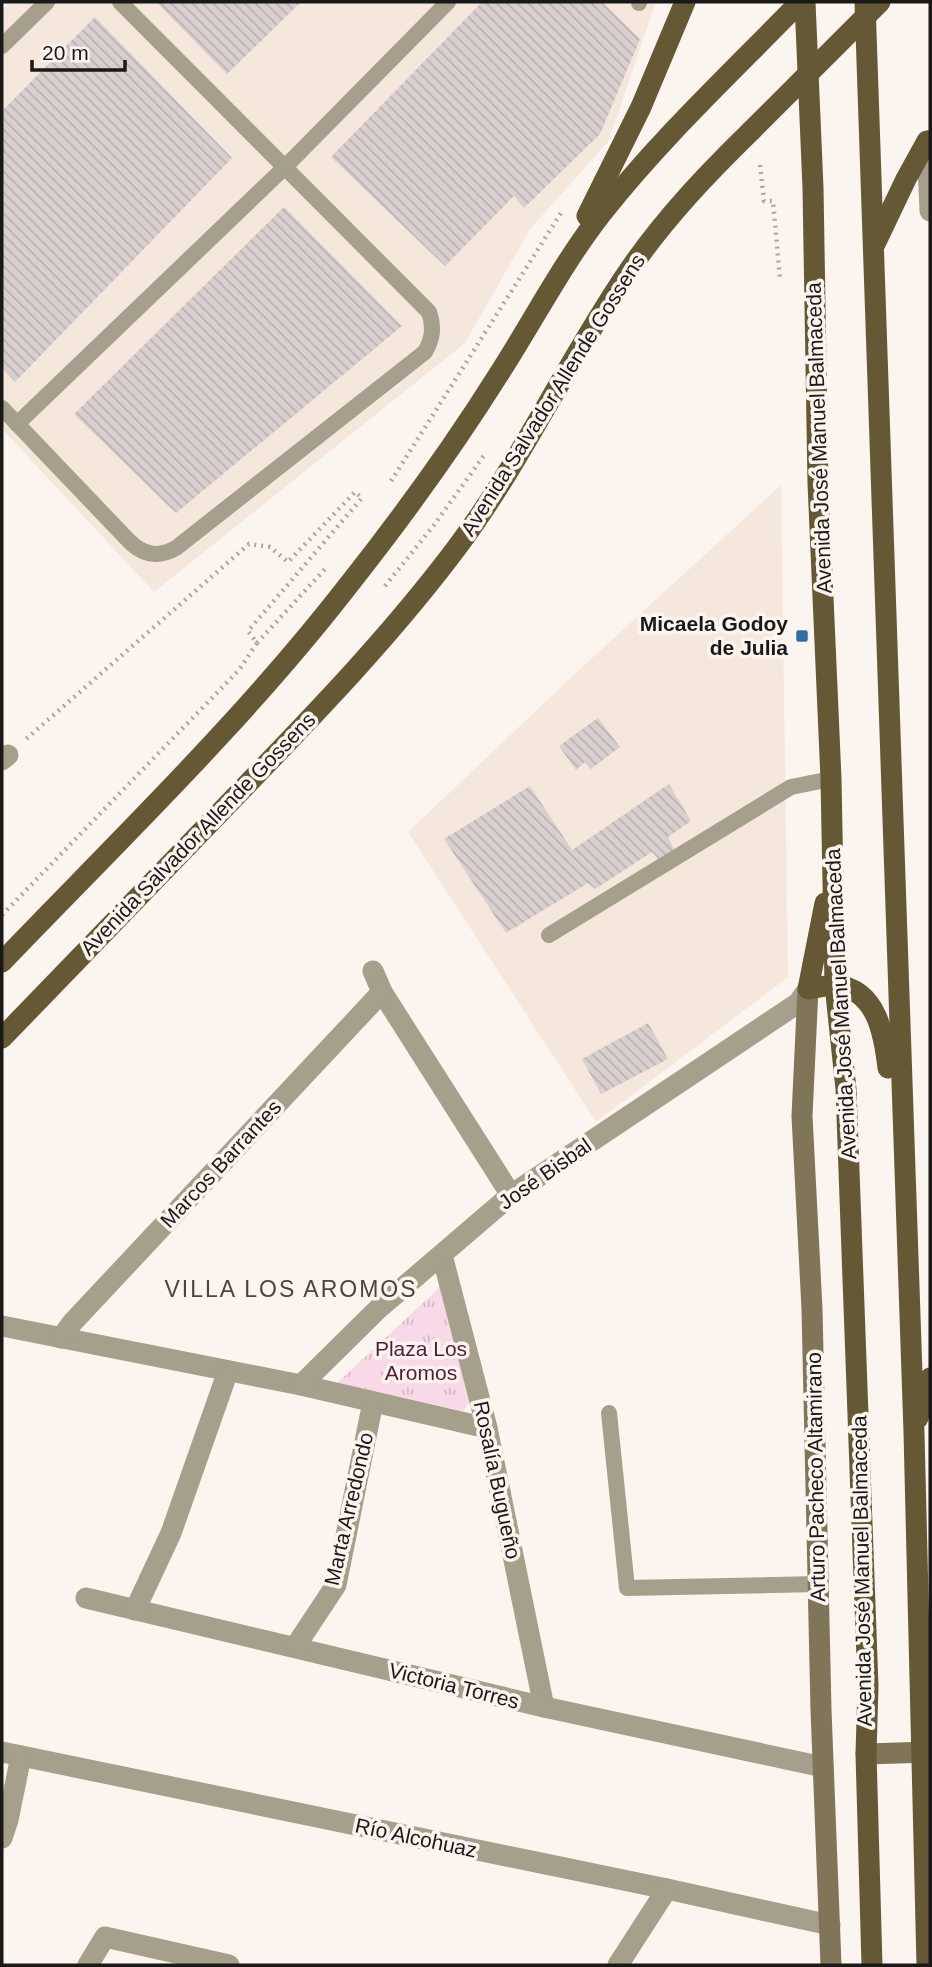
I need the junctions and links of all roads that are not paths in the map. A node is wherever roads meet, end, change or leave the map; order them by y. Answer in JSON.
{"nodes":[{"id":1,"x":47,"y":2,"type":"edge"},
{"id":2,"x":120,"y":2,"type":"edge"},
{"id":3,"x":448,"y":2,"type":"edge"},
{"id":4,"x":685,"y":2,"type":"edge"},
{"id":5,"x":802,"y":2,"type":"edge"},
{"id":6,"x":864,"y":2,"type":"edge"},
{"id":7,"x":880,"y":2,"type":"edge"},
{"id":8,"x":2,"y":46,"type":"edge"},
{"id":9,"x":929,"y":139,"type":"edge"},
{"id":10,"x":284,"y":167,"type":"junction"},
{"id":11,"x":930,"y":211,"type":"edge"},
{"id":12,"x":872,"y":249,"type":"junction"},
{"id":13,"x":560,"y":275,"type":"junction"},
{"id":14,"x":2,"y":408,"type":"edge"},
{"id":15,"x":17,"y":424,"type":"junction"},
{"id":16,"x":831,"y":779,"type":"junction"},
{"id":17,"x":833,"y":864,"type":"junction"},
{"id":18,"x":549,"y":935,"type":"dead end"},
{"id":19,"x":2,"y":962,"type":"edge"},
{"id":20,"x":373,"y":971,"type":"dead end"},
{"id":21,"x":835,"y":985,"type":"junction"},
{"id":22,"x":807,"y":989,"type":"junction"},
{"id":23,"x":382,"y":992,"type":"junction"},
{"id":24,"x":2,"y":1038,"type":"edge"},
{"id":25,"x":902,"y":1125,"type":"junction"},
{"id":26,"x":511,"y":1195,"type":"junction"},
{"id":27,"x":442,"y":1255,"type":"junction"},
{"id":28,"x":2,"y":1326,"type":"edge"},
{"id":29,"x":61,"y":1338,"type":"junction"},
{"id":30,"x":228,"y":1371,"type":"junction"},
{"id":31,"x":930,"y":1378,"type":"edge"},
{"id":32,"x":301,"y":1385,"type":"junction"},
{"id":33,"x":373,"y":1402,"type":"junction"},
{"id":34,"x":609,"y":1413,"type":"dead end"},
{"id":35,"x":487,"y":1428,"type":"junction"},
{"id":36,"x":914,"y":1430,"type":"junction"},
{"id":37,"x":819,"y":1584,"type":"junction"},
{"id":38,"x":86,"y":1598,"type":"dead end"},
{"id":39,"x":135,"y":1610,"type":"junction"},
{"id":40,"x":295,"y":1647,"type":"junction"},
{"id":41,"x":544,"y":1707,"type":"junction"},
{"id":42,"x":925,"y":1752,"type":"edge"},
{"id":43,"x":11,"y":1754,"type":"edge"},
{"id":44,"x":866,"y":1754,"type":"junction"},
{"id":45,"x":823,"y":1767,"type":"junction"},
{"id":46,"x":2,"y":1838,"type":"edge"},
{"id":47,"x":667,"y":1889,"type":"junction"},
{"id":48,"x":830,"y":1925,"type":"junction"},
{"id":49,"x":88,"y":1965,"type":"edge"},
{"id":50,"x":229,"y":1965,"type":"edge"},
{"id":51,"x":618,"y":1965,"type":"edge"},
{"id":52,"x":831,"y":1965,"type":"edge"},
{"id":53,"x":872,"y":1965,"type":"edge"},
{"id":54,"x":927,"y":1965,"type":"edge"}],
"edges":[{"from":1,"to":8,"type":"lane"},
{"from":2,"to":10,"type":"lane"},
{"from":3,"to":10,"type":"lane"},
{"from":4,"to":13,"type":"main road"},
{"from":5,"to":13,"type":"main road"},
{"from":5,"to":16,"type":"main road","name":"Avenida José Manuel Balmaceda"},
{"from":6,"to":12,"type":"main road"},
{"from":7,"to":24,"type":"main road","name":"Avenida Salvador Allende Gossens","bridge":true},
{"from":9,"to":11,"type":"street"},
{"from":9,"to":12,"type":"main road"},
{"from":10,"to":15,"type":"lane"},
{"from":10,"to":15,"type":"lane"},
{"from":12,"to":25,"type":"main road"},
{"from":13,"to":19,"type":"main road"},
{"from":14,"to":15,"type":"lane"},
{"from":16,"to":17,"type":"main road","name":"Avenida José Manuel Balmaceda"},
{"from":16,"to":18,"type":"lane"},
{"from":17,"to":21,"type":"main road","name":"Avenida José Manuel Balmaceda"},
{"from":17,"to":22,"type":"main road"},
{"from":20,"to":23,"type":"street"},
{"from":21,"to":22,"type":"main road"},
{"from":21,"to":25,"type":"main road"},
{"from":21,"to":44,"type":"main road","name":"Avenida José Manuel Balmaceda"},
{"from":22,"to":26,"type":"street","name":"José Bisbal"},
{"from":22,"to":37,"type":"street","name":"Arturo Pacheco Altamirano"},
{"from":23,"to":26,"type":"street"},
{"from":23,"to":29,"type":"street","name":"Marcos Barrantes"},
{"from":25,"to":36,"type":"main road"},
{"from":26,"to":27,"type":"street","name":"José Bisbal"},
{"from":27,"to":32,"type":"street","name":"José Bisbal"},
{"from":27,"to":35,"type":"street","name":"Rosalía Bugueño"},
{"from":28,"to":29,"type":"street"},
{"from":29,"to":30,"type":"street"},
{"from":30,"to":32,"type":"street"},
{"from":30,"to":39,"type":"street"},
{"from":31,"to":36,"type":"main road"},
{"from":32,"to":33,"type":"street"},
{"from":33,"to":35,"type":"street"},
{"from":33,"to":40,"type":"street","name":"Marta Arredondo"},
{"from":34,"to":37,"type":"lane"},
{"from":35,"to":41,"type":"street","name":"Rosalía Bugueño"},
{"from":36,"to":42,"type":"main road"},
{"from":37,"to":45,"type":"street","name":"Arturo Pacheco Altamirano"},
{"from":38,"to":39,"type":"street","name":"Victoria Torres"},
{"from":39,"to":40,"type":"street","name":"Victoria Torres"},
{"from":40,"to":41,"type":"street","name":"Victoria Torres"},
{"from":41,"to":45,"type":"street","name":"Victoria Torres"},
{"from":42,"to":44,"type":"street"},
{"from":42,"to":54,"type":"main road"},
{"from":43,"to":46,"type":"street"},
{"from":43,"to":47,"type":"street","name":"Río Alcohuaz"},
{"from":44,"to":53,"type":"main road","name":"Avenida José Manuel Balmaceda"},
{"from":45,"to":48,"type":"street","name":"Arturo Pacheco Altamirano"},
{"from":47,"to":48,"type":"street","name":"Río Alcohuaz"},
{"from":47,"to":51,"type":"street"},
{"from":48,"to":52,"type":"street","name":"Arturo Pacheco Altamirano"},
{"from":49,"to":50,"type":"street"}]}
